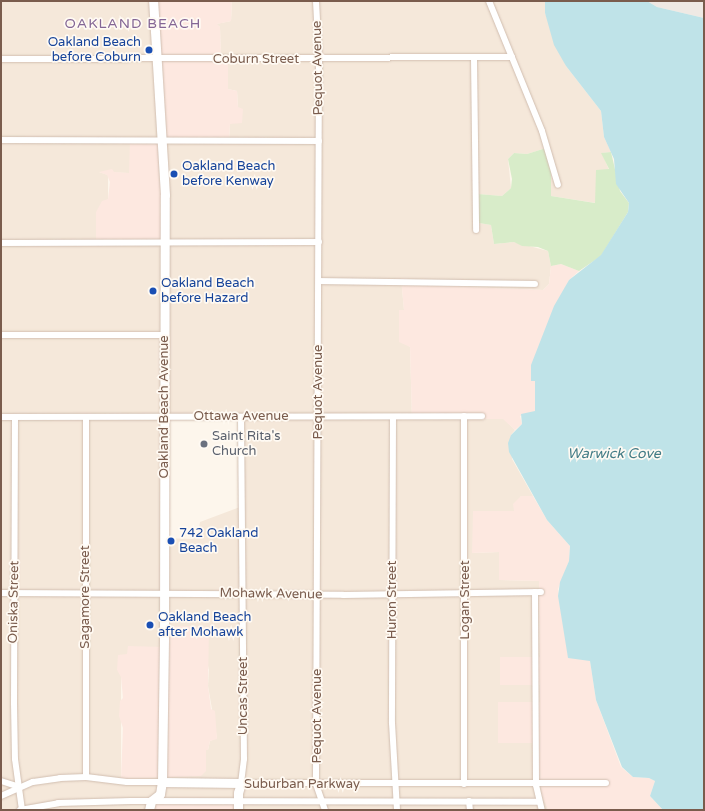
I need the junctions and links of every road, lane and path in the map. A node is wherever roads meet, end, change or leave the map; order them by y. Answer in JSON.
{"nodes":[{"id":1,"x":153,"y":1,"type":"edge"},
{"id":2,"x":316,"y":1,"type":"edge"},
{"id":3,"x":489,"y":1,"type":"edge"},
{"id":4,"x":474,"y":58,"type":"junction"},
{"id":5,"x":512,"y":58,"type":"junction"},
{"id":6,"x":1,"y":59,"type":"edge"},
{"id":7,"x":319,"y":59,"type":"junction"},
{"id":8,"x":157,"y":60,"type":"junction"},
{"id":9,"x":1,"y":140,"type":"edge"},
{"id":10,"x":163,"y":140,"type":"junction"},
{"id":11,"x":319,"y":141,"type":"junction"},
{"id":12,"x":558,"y":186,"type":"dead end"},
{"id":13,"x":476,"y":230,"type":"dead end"},
{"id":14,"x":319,"y":242,"type":"junction"},
{"id":15,"x":1,"y":243,"type":"edge"},
{"id":16,"x":164,"y":243,"type":"junction"},
{"id":17,"x":319,"y":281,"type":"junction"},
{"id":18,"x":535,"y":284,"type":"dead end"},
{"id":19,"x":1,"y":334,"type":"edge"},
{"id":20,"x":164,"y":335,"type":"junction"},
{"id":21,"x":164,"y":415,"type":"junction"},
{"id":22,"x":318,"y":416,"type":"junction"},
{"id":23,"x":464,"y":416,"type":"junction"},
{"id":24,"x":482,"y":416,"type":"dead end"},
{"id":25,"x":1,"y":417,"type":"edge"},
{"id":26,"x":15,"y":417,"type":"junction"},
{"id":27,"x":86,"y":417,"type":"junction"},
{"id":28,"x":241,"y":417,"type":"junction"},
{"id":29,"x":393,"y":417,"type":"junction"},
{"id":30,"x":465,"y":591,"type":"junction"},
{"id":31,"x":1,"y":593,"type":"edge"},
{"id":32,"x":15,"y":593,"type":"junction"},
{"id":33,"x":85,"y":593,"type":"junction"},
{"id":34,"x":164,"y":594,"type":"junction"},
{"id":35,"x":243,"y":594,"type":"junction"},
{"id":36,"x":392,"y":594,"type":"junction"},
{"id":37,"x":317,"y":595,"type":"junction"},
{"id":38,"x":86,"y":777,"type":"junction"},
{"id":39,"x":1,"y":781,"type":"edge"},
{"id":40,"x":162,"y":782,"type":"junction"},
{"id":41,"x":241,"y":783,"type":"junction"},
{"id":42,"x":316,"y":784,"type":"junction"},
{"id":43,"x":394,"y":784,"type":"junction"},
{"id":44,"x":464,"y":784,"type":"junction"},
{"id":45,"x":606,"y":784,"type":"dead end"},
{"id":46,"x":536,"y":785,"type":"junction"},
{"id":47,"x":20,"y":787,"type":"junction"},
{"id":48,"x":1,"y":796,"type":"edge"},
{"id":49,"x":322,"y":801,"type":"junction"},
{"id":50,"x":395,"y":801,"type":"junction"},
{"id":51,"x":469,"y":801,"type":"junction"},
{"id":52,"x":538,"y":802,"type":"junction"},
{"id":53,"x":150,"y":806,"type":"edge"},
{"id":54,"x":237,"y":806,"type":"edge"},
{"id":55,"x":21,"y":810,"type":"edge"},
{"id":56,"x":325,"y":810,"type":"edge"},
{"id":57,"x":397,"y":810,"type":"edge"},
{"id":58,"x":470,"y":810,"type":"edge"},
{"id":59,"x":542,"y":810,"type":"edge"}],
"edges":[{"from":1,"to":8,"type":"street","name":"Oakland Beach Avenue"},
{"from":2,"to":7,"type":"street","name":"Pequot Avenue"},
{"from":3,"to":5,"type":"street"},
{"from":4,"to":5,"type":"street","name":"Coburn Street"},
{"from":4,"to":7,"type":"street","name":"Coburn Street"},
{"from":4,"to":13,"type":"street"},
{"from":5,"to":12,"type":"street"},
{"from":6,"to":8,"type":"street","name":"Coburn Street"},
{"from":7,"to":8,"type":"street","name":"Coburn Street"},
{"from":7,"to":11,"type":"street","name":"Pequot Avenue"},
{"from":8,"to":10,"type":"street","name":"Oakland Beach Avenue"},
{"from":9,"to":10,"type":"street"},
{"from":10,"to":11,"type":"street"},
{"from":10,"to":16,"type":"street","name":"Oakland Beach Avenue"},
{"from":11,"to":14,"type":"street","name":"Pequot Avenue"},
{"from":14,"to":16,"type":"street"},
{"from":14,"to":17,"type":"street","name":"Pequot Avenue"},
{"from":15,"to":16,"type":"street"},
{"from":16,"to":20,"type":"street","name":"Oakland Beach Avenue"},
{"from":17,"to":18,"type":"street"},
{"from":17,"to":22,"type":"street","name":"Pequot Avenue"},
{"from":19,"to":20,"type":"street"},
{"from":20,"to":21,"type":"street","name":"Oakland Beach Avenue"},
{"from":21,"to":27,"type":"street","name":"Ottawa Avenue"},
{"from":21,"to":28,"type":"street","name":"Ottawa Avenue"},
{"from":21,"to":34,"type":"street","name":"Oakland Beach Avenue"},
{"from":22,"to":28,"type":"street","name":"Ottawa Avenue"},
{"from":22,"to":29,"type":"street","name":"Ottawa Avenue"},
{"from":22,"to":37,"type":"street","name":"Pequot Avenue"},
{"from":23,"to":24,"type":"street","name":"Ottawa Avenue"},
{"from":23,"to":29,"type":"street","name":"Ottawa Avenue"},
{"from":23,"to":30,"type":"street","name":"Logan Street"},
{"from":25,"to":26,"type":"street","name":"Ottawa Avenue"},
{"from":26,"to":27,"type":"street","name":"Ottawa Avenue"},
{"from":26,"to":32,"type":"street","name":"Oniska Street"},
{"from":27,"to":33,"type":"street","name":"Sagamore Street"},
{"from":28,"to":35,"type":"street","name":"Uncas Street"},
{"from":29,"to":36,"type":"street","name":"Huron Street"},
{"from":30,"to":36,"type":"street","name":"Mohawk Avenue"},
{"from":30,"to":44,"type":"street","name":"Logan Street"},
{"from":30,"to":46,"type":"street","name":"Mohawk Avenue"},
{"from":31,"to":32,"type":"street","name":"Mohawk Avenue"},
{"from":32,"to":33,"type":"street","name":"Mohawk Avenue"},
{"from":32,"to":47,"type":"street","name":"Oniska Street"},
{"from":33,"to":34,"type":"street","name":"Mohawk Avenue"},
{"from":33,"to":38,"type":"street","name":"Sagamore Street"},
{"from":34,"to":35,"type":"street","name":"Mohawk Avenue"},
{"from":34,"to":40,"type":"street","name":"Oakland Beach Avenue"},
{"from":35,"to":37,"type":"street","name":"Mohawk Avenue"},
{"from":35,"to":41,"type":"street","name":"Uncas Street"},
{"from":36,"to":37,"type":"street","name":"Mohawk Avenue"},
{"from":36,"to":43,"type":"street","name":"Huron Street"},
{"from":37,"to":42,"type":"street","name":"Pequot Avenue"},
{"from":38,"to":40,"type":"street","name":"Suburban Parkway"},
{"from":38,"to":47,"type":"street","name":"Suburban Parkway"},
{"from":39,"to":47,"type":"street"},
{"from":40,"to":41,"type":"street","name":"Suburban Parkway"},
{"from":40,"to":53,"type":"street","name":"Oakland Beach Avenue"},
{"from":41,"to":42,"type":"street","name":"Suburban Parkway"},
{"from":41,"to":54,"type":"street"},
{"from":42,"to":43,"type":"street","name":"Suburban Parkway"},
{"from":42,"to":49,"type":"street","name":"Pequot Avenue"},
{"from":43,"to":44,"type":"street","name":"Suburban Parkway"},
{"from":43,"to":50,"type":"street","name":"Huron Street"},
{"from":44,"to":46,"type":"street","name":"Suburban Parkway"},
{"from":45,"to":46,"type":"street","name":"Suburban Parkway"},
{"from":46,"to":52,"type":"street"},
{"from":47,"to":48,"type":"street","name":"Suburban Parkway"},
{"from":47,"to":55,"type":"street","name":"Oniska Street"},
{"from":49,"to":50,"type":"street","name":"Suburban Parkway"},
{"from":49,"to":54,"type":"street","name":"Suburban Parkway"},
{"from":49,"to":56,"type":"street","name":"Pequot Avenue"},
{"from":50,"to":51,"type":"street","name":"Suburban Parkway"},
{"from":50,"to":57,"type":"street","name":"Huron Street"},
{"from":51,"to":52,"type":"street","name":"Suburban Parkway"},
{"from":51,"to":58,"type":"street"},
{"from":52,"to":59,"type":"street"},
{"from":53,"to":54,"type":"street","name":"Suburban Parkway"},
{"from":53,"to":55,"type":"street","name":"Suburban Parkway"}]}
